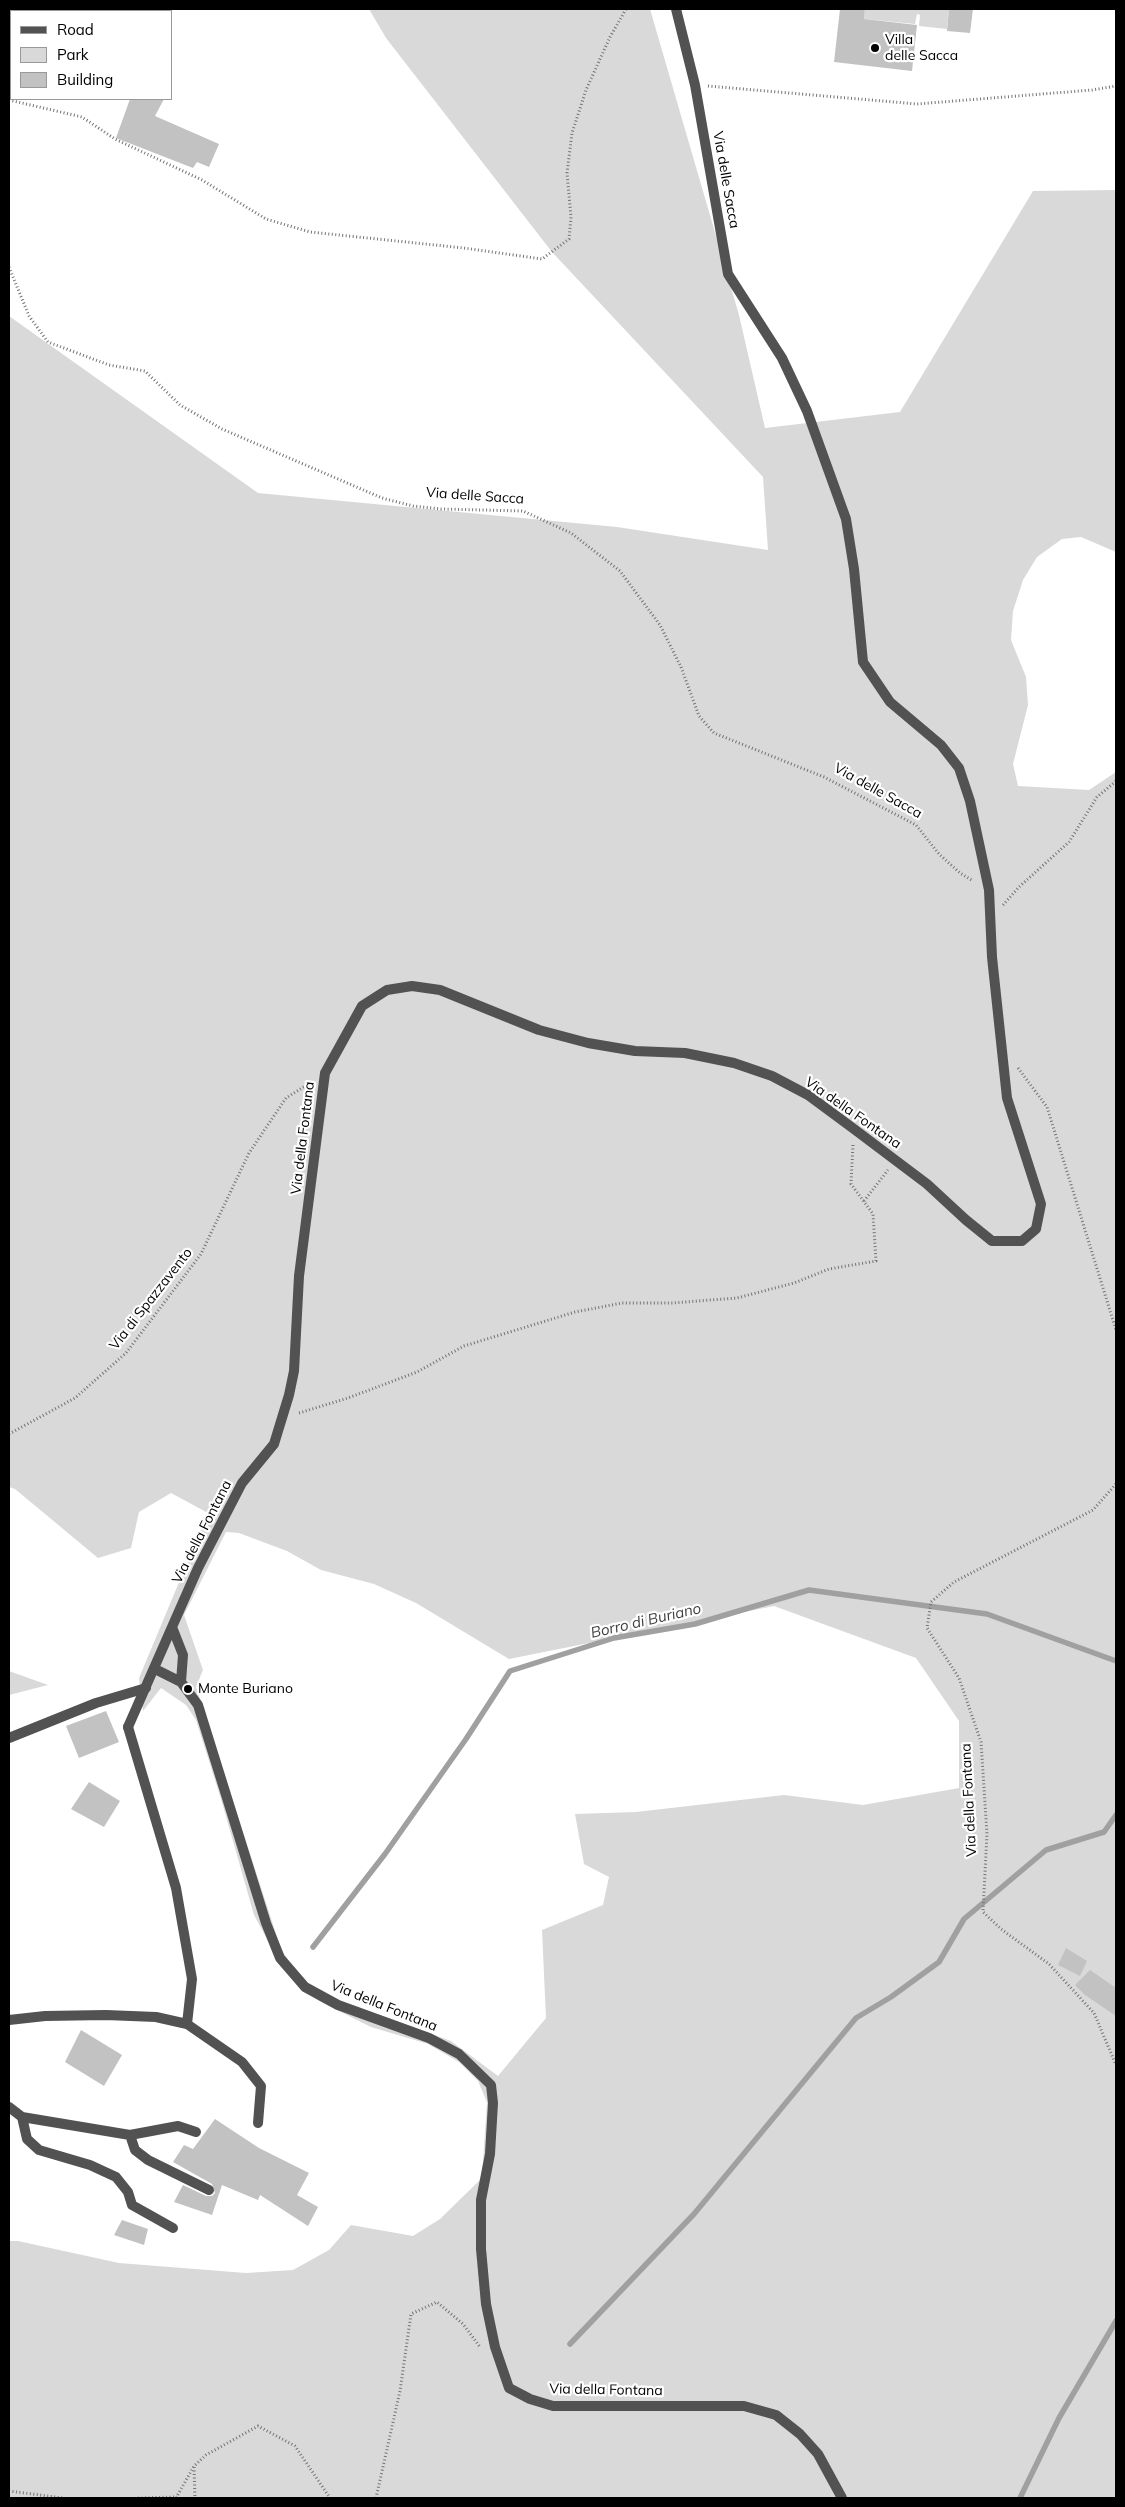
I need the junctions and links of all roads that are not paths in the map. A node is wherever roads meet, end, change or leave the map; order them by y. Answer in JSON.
{"nodes":[{"id":1,"x":676,"y":9,"type":"edge"},
{"id":2,"x":989,"y":890,"type":"joint"},
{"id":3,"x":172,"y":1627,"type":"junction"},
{"id":4,"x":155,"y":1669,"type":"junction"},
{"id":5,"x":181,"y":1682,"type":"junction"},
{"id":6,"x":146,"y":1688,"type":"junction"},
{"id":7,"x":9,"y":1738,"type":"edge"},
{"id":8,"x":9,"y":2020,"type":"edge"},
{"id":9,"x":187,"y":2024,"type":"junction"},
{"id":10,"x":9,"y":2107,"type":"edge"},
{"id":11,"x":22,"y":2117,"type":"junction"},
{"id":12,"x":258,"y":2123,"type":"dead end"},
{"id":13,"x":196,"y":2132,"type":"dead end"},
{"id":14,"x":130,"y":2135,"type":"junction"},
{"id":15,"x":209,"y":2190,"type":"dead end"},
{"id":16,"x":173,"y":2228,"type":"dead end"},
{"id":17,"x":842,"y":2498,"type":"edge"}],
"edges":[{"from":1,"to":2,"type":"street","name":"Via delle Sacca"},
{"from":2,"to":3,"type":"street","name":"Via della Fontana"},
{"from":3,"to":4,"type":"street","name":"Via della Fontana"},
{"from":3,"to":5,"type":"street"},
{"from":4,"to":5,"type":"street"},
{"from":4,"to":6,"type":"street","name":"Via della Fontana"},
{"from":5,"to":17,"type":"street","name":"Via della Fontana"},
{"from":6,"to":7,"type":"street"},
{"from":6,"to":9,"type":"street","name":"Via della Fontana"},
{"from":8,"to":9,"type":"street"},
{"from":9,"to":12,"type":"street"},
{"from":10,"to":11,"type":"street"},
{"from":11,"to":14,"type":"street"},
{"from":11,"to":16,"type":"street"},
{"from":13,"to":14,"type":"street"},
{"from":14,"to":15,"type":"street"}]}
